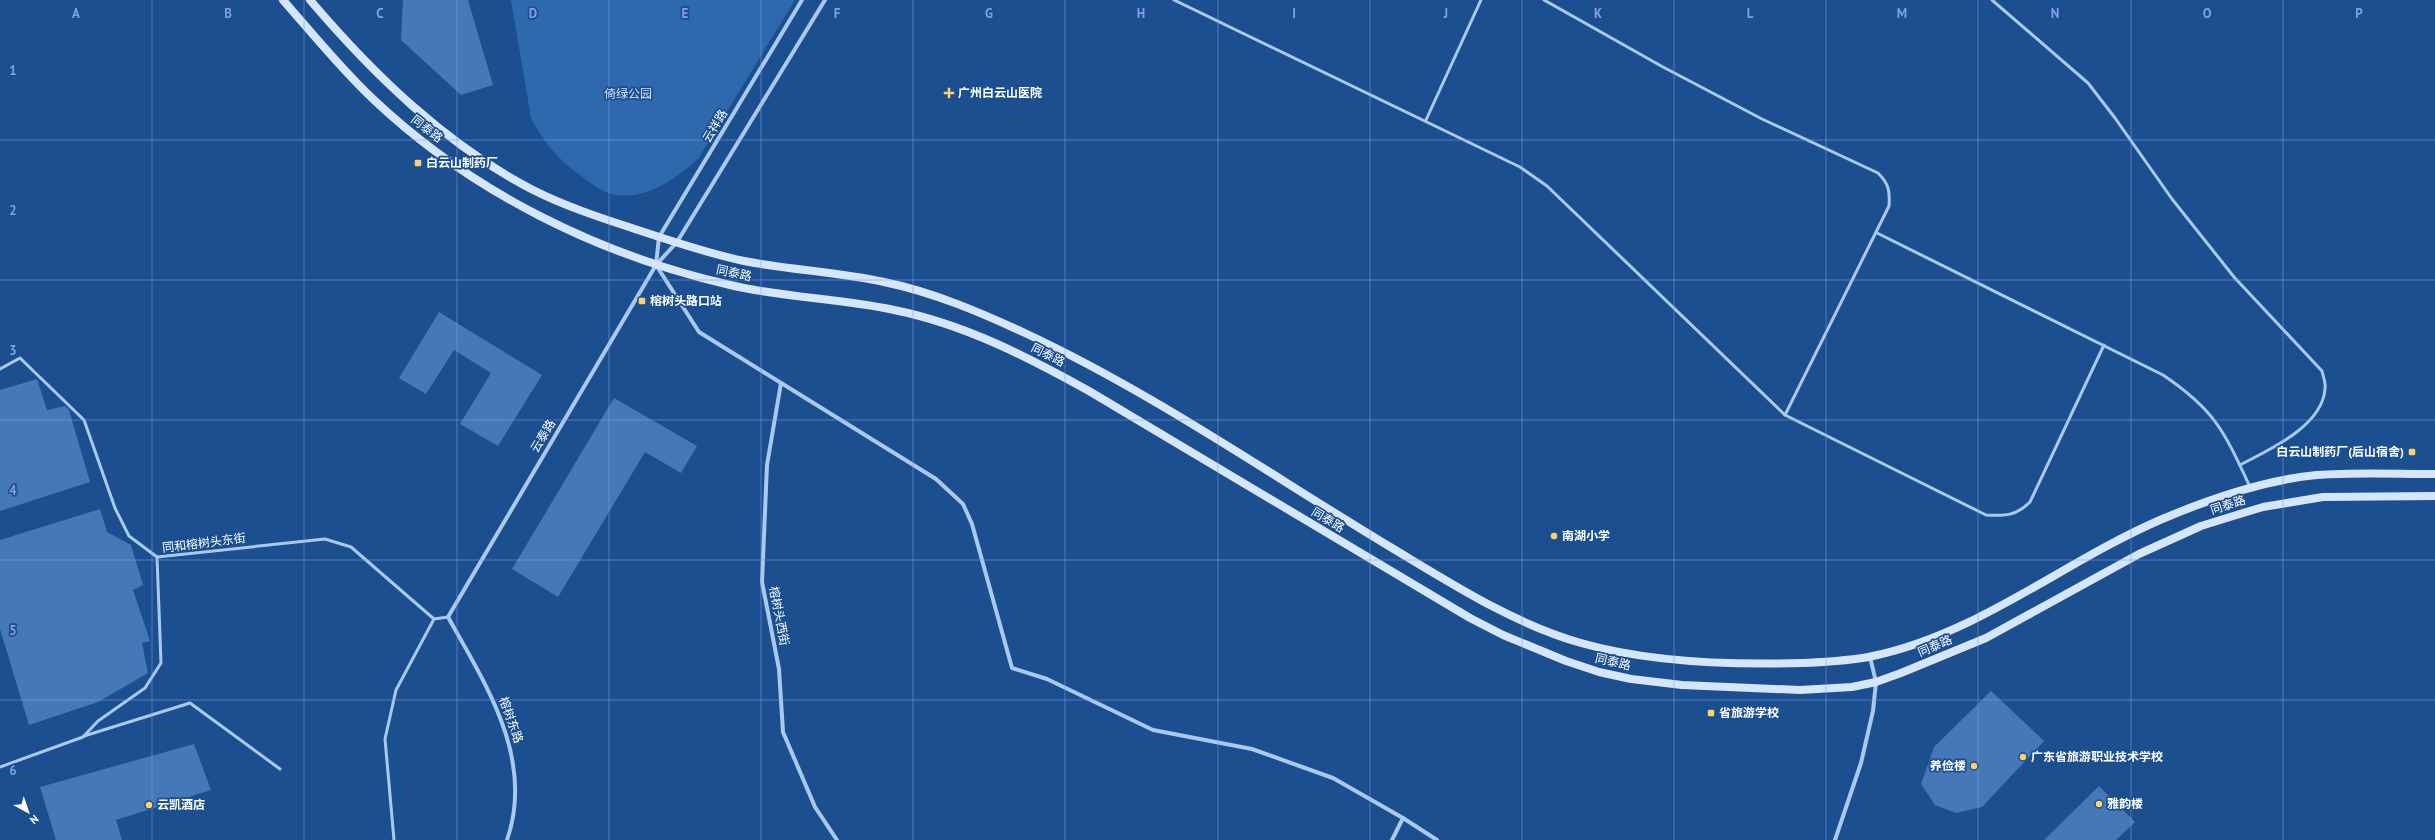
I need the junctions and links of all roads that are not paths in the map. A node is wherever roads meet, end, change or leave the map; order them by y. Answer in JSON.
{"nodes":[{"id":1,"x":283,"y":0,"type":"edge"},
{"id":2,"x":310,"y":0,"type":"edge"},
{"id":3,"x":802,"y":0,"type":"edge"},
{"id":4,"x":825,"y":0,"type":"edge"},
{"id":5,"x":1174,"y":0,"type":"edge"},
{"id":6,"x":1481,"y":0,"type":"edge"},
{"id":7,"x":1544,"y":0,"type":"edge"},
{"id":8,"x":1992,"y":0,"type":"edge"},
{"id":9,"x":1426,"y":120,"type":"junction"},
{"id":10,"x":1877,"y":233,"type":"junction"},
{"id":11,"x":659,"y":237,"type":"junction"},
{"id":12,"x":677,"y":242,"type":"junction"},
{"id":13,"x":656,"y":265,"type":"junction"},
{"id":14,"x":2104,"y":345,"type":"junction"},
{"id":15,"x":0,"y":369,"type":"edge"},
{"id":16,"x":781,"y":383,"type":"junction"},
{"id":17,"x":1785,"y":416,"type":"junction"},
{"id":18,"x":2240,"y":465,"type":"junction"},
{"id":19,"x":2435,"y":474,"type":"edge"},
{"id":20,"x":2250,"y":489,"type":"junction"},
{"id":21,"x":2435,"y":496,"type":"edge"},
{"id":22,"x":156,"y":557,"type":"junction"},
{"id":23,"x":448,"y":617,"type":"junction"},
{"id":24,"x":434,"y":619,"type":"junction"},
{"id":25,"x":1870,"y":657,"type":"junction"},
{"id":26,"x":1876,"y":682,"type":"junction"},
{"id":27,"x":83,"y":737,"type":"junction"},
{"id":28,"x":0,"y":767,"type":"edge"},
{"id":29,"x":280,"y":769,"type":"dead end"},
{"id":30,"x":1403,"y":818,"type":"junction"},
{"id":31,"x":394,"y":840,"type":"edge"},
{"id":32,"x":507,"y":840,"type":"edge"},
{"id":33,"x":837,"y":840,"type":"edge"},
{"id":34,"x":1392,"y":840,"type":"edge"},
{"id":35,"x":1437,"y":840,"type":"edge"},
{"id":36,"x":1835,"y":840,"type":"edge"}],
"edges":[{"from":1,"to":13,"type":"main road","name":"同泰路"},
{"from":2,"to":11,"type":"main road","name":"同泰路"},
{"from":3,"to":11,"type":"street","name":"云祥路"},
{"from":4,"to":12,"type":"street"},
{"from":5,"to":9,"type":"lane"},
{"from":6,"to":9,"type":"lane"},
{"from":7,"to":10,"type":"lane"},
{"from":8,"to":18,"type":"lane"},
{"from":9,"to":17,"type":"lane"},
{"from":10,"to":14,"type":"lane"},
{"from":10,"to":17,"type":"lane"},
{"from":11,"to":12,"type":"main road","name":"同泰路"},
{"from":11,"to":13,"type":"street","name":"云祥路"},
{"from":12,"to":13,"type":"street"},
{"from":12,"to":25,"type":"main road","name":"同泰路"},
{"from":13,"to":16,"type":"street"},
{"from":13,"to":23,"type":"street","name":"云泰路"},
{"from":13,"to":26,"type":"main road","name":"同泰路"},
{"from":14,"to":17,"type":"lane"},
{"from":14,"to":18,"type":"lane"},
{"from":15,"to":22,"type":"lane","name":"同和榕树头东街"},
{"from":16,"to":30,"type":"street"},
{"from":16,"to":33,"type":"street","name":"榕树头西街"},
{"from":18,"to":20,"type":"lane"},
{"from":19,"to":20,"type":"main road","name":"同泰路"},
{"from":20,"to":25,"type":"main road","name":"同泰路"},
{"from":21,"to":26,"type":"main road","name":"同泰路"},
{"from":22,"to":24,"type":"lane","name":"同和榕树头东街"},
{"from":22,"to":27,"type":"lane"},
{"from":23,"to":24,"type":"lane"},
{"from":23,"to":32,"type":"street","name":"榕树东路"},
{"from":24,"to":31,"type":"lane"},
{"from":25,"to":26,"type":"street"},
{"from":26,"to":36,"type":"street"},
{"from":27,"to":28,"type":"lane"},
{"from":27,"to":29,"type":"lane"},
{"from":30,"to":34,"type":"street"},
{"from":30,"to":35,"type":"street"}]}
